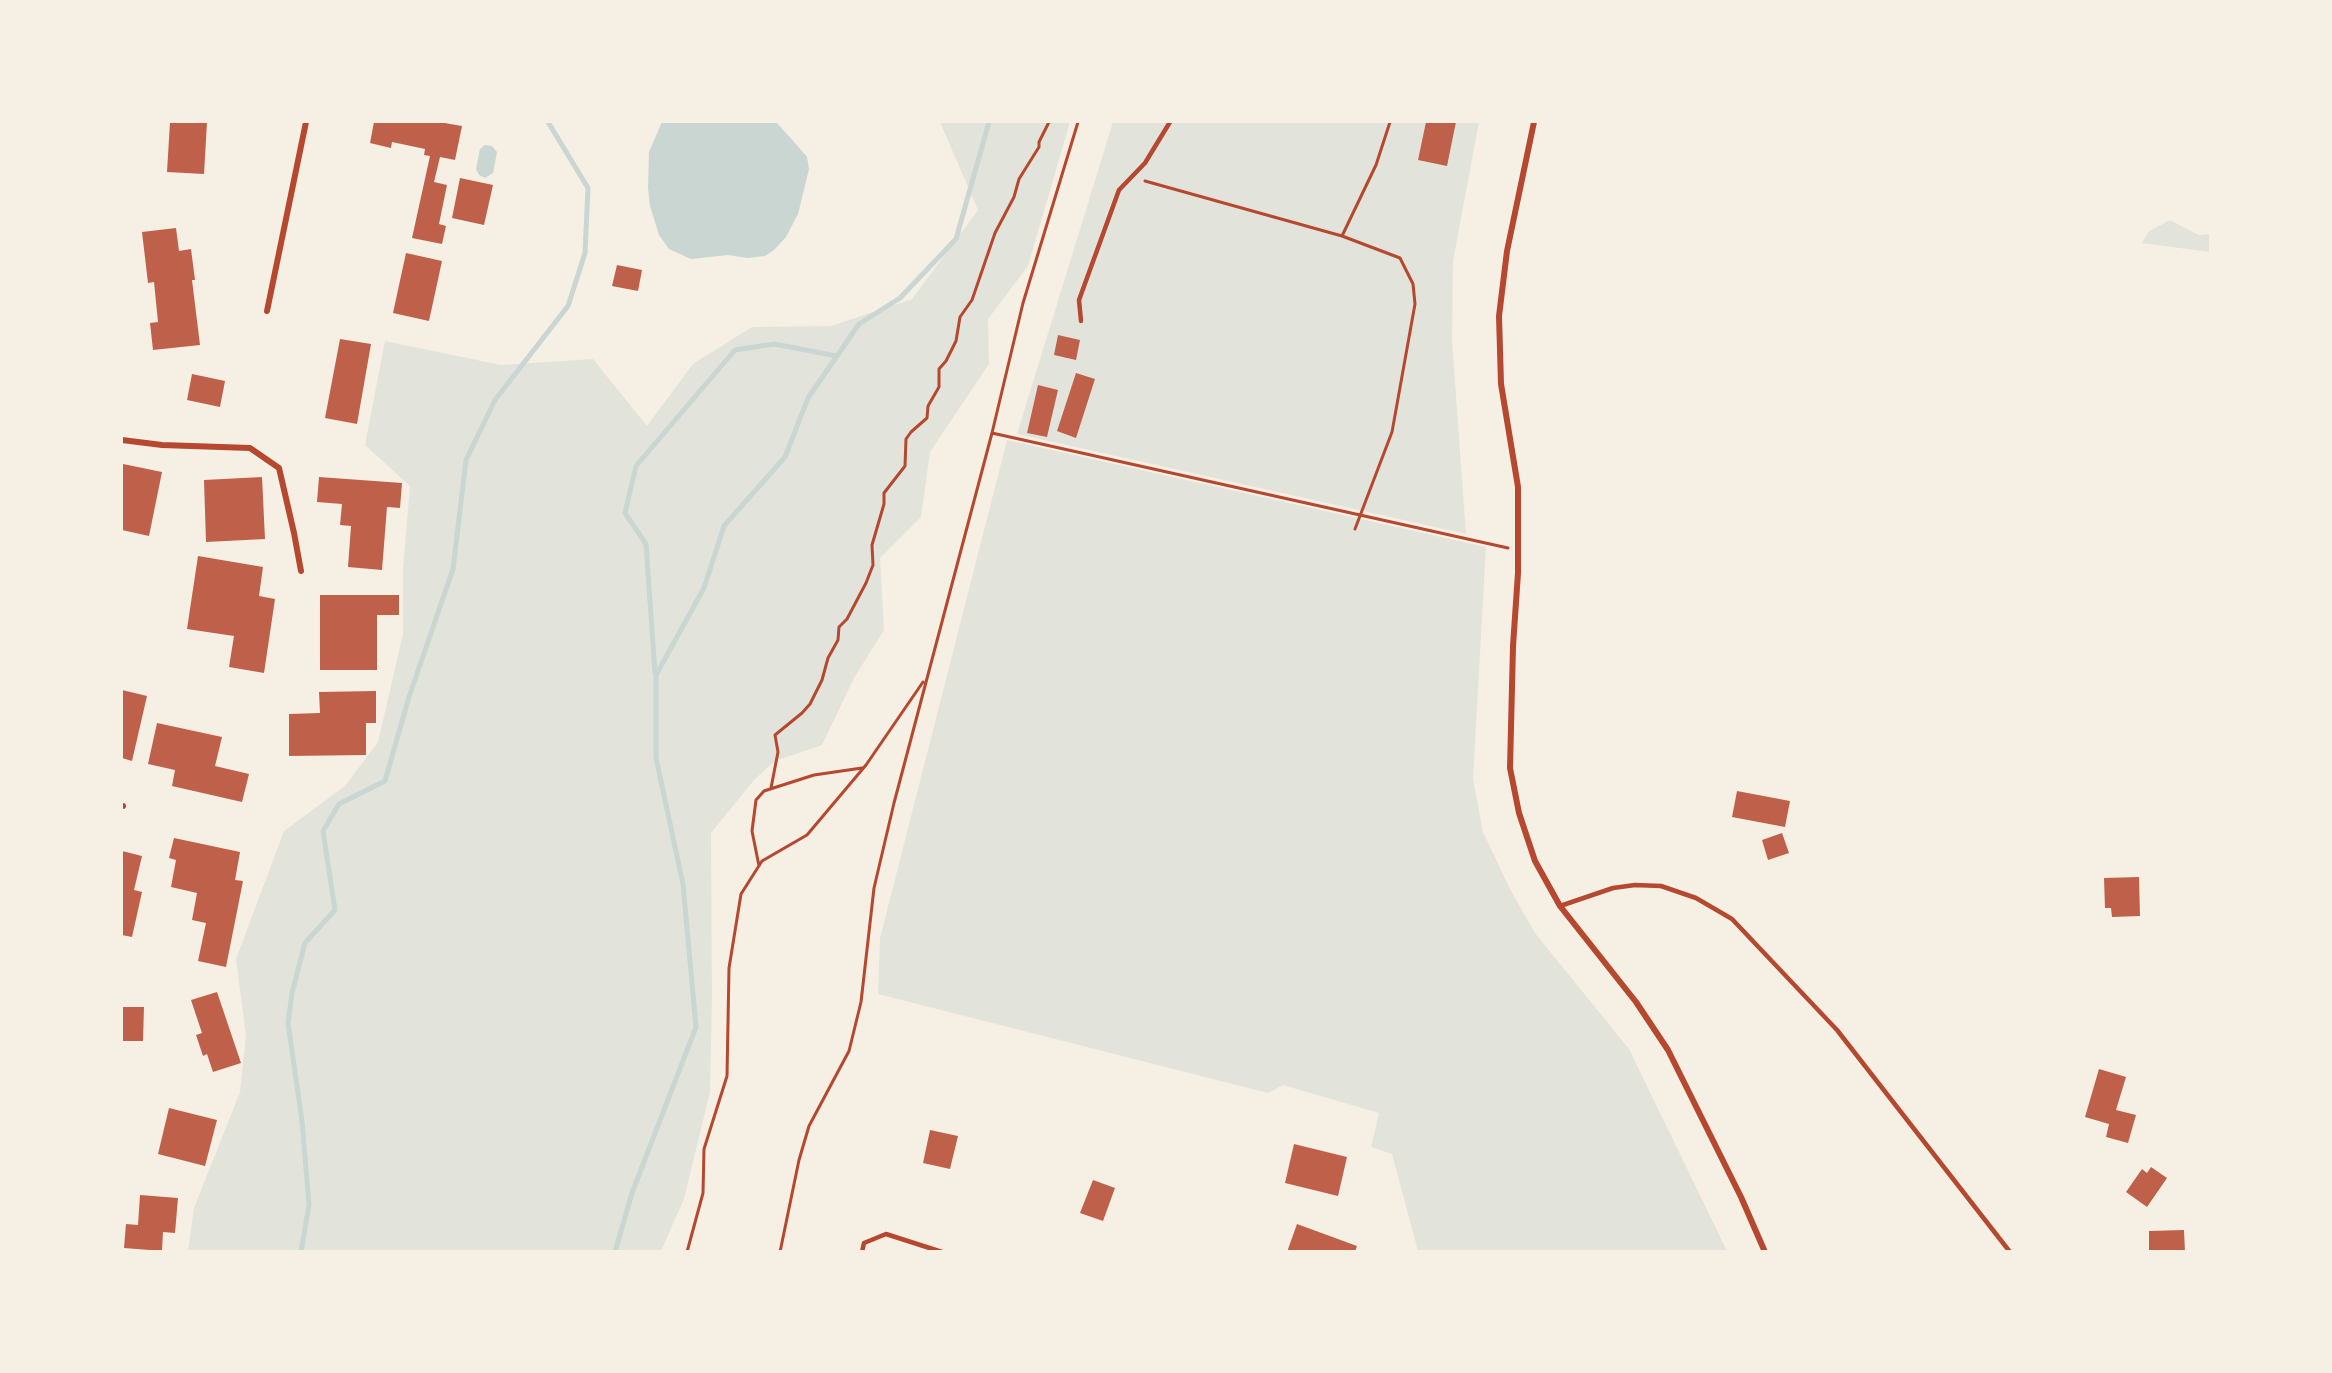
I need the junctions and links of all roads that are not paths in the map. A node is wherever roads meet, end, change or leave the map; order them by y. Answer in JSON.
{"nodes":[{"id":1,"x":306,"y":122,"type":"edge"},
{"id":2,"x":1170,"y":122,"type":"edge"},
{"id":3,"x":1534,"y":122,"type":"edge"},
{"id":4,"x":267,"y":311,"type":"dead end"},
{"id":5,"x":1081,"y":321,"type":"dead end"},
{"id":6,"x":122,"y":440,"type":"edge"},
{"id":7,"x":301,"y":571,"type":"dead end"},
{"id":8,"x":1560,"y":906,"type":"junction"},
{"id":9,"x":862,"y":1251,"type":"edge"},
{"id":10,"x":942,"y":1251,"type":"edge"},
{"id":11,"x":1765,"y":1251,"type":"edge"},
{"id":12,"x":2010,"y":1251,"type":"edge"}],
"edges":[{"from":1,"to":4,"type":"street"},
{"from":2,"to":5,"type":"lane"},
{"from":3,"to":8,"type":"street"},
{"from":6,"to":7,"type":"street"},
{"from":8,"to":11,"type":"street"},
{"from":8,"to":12,"type":"lane"},
{"from":9,"to":10,"type":"lane"}]}
